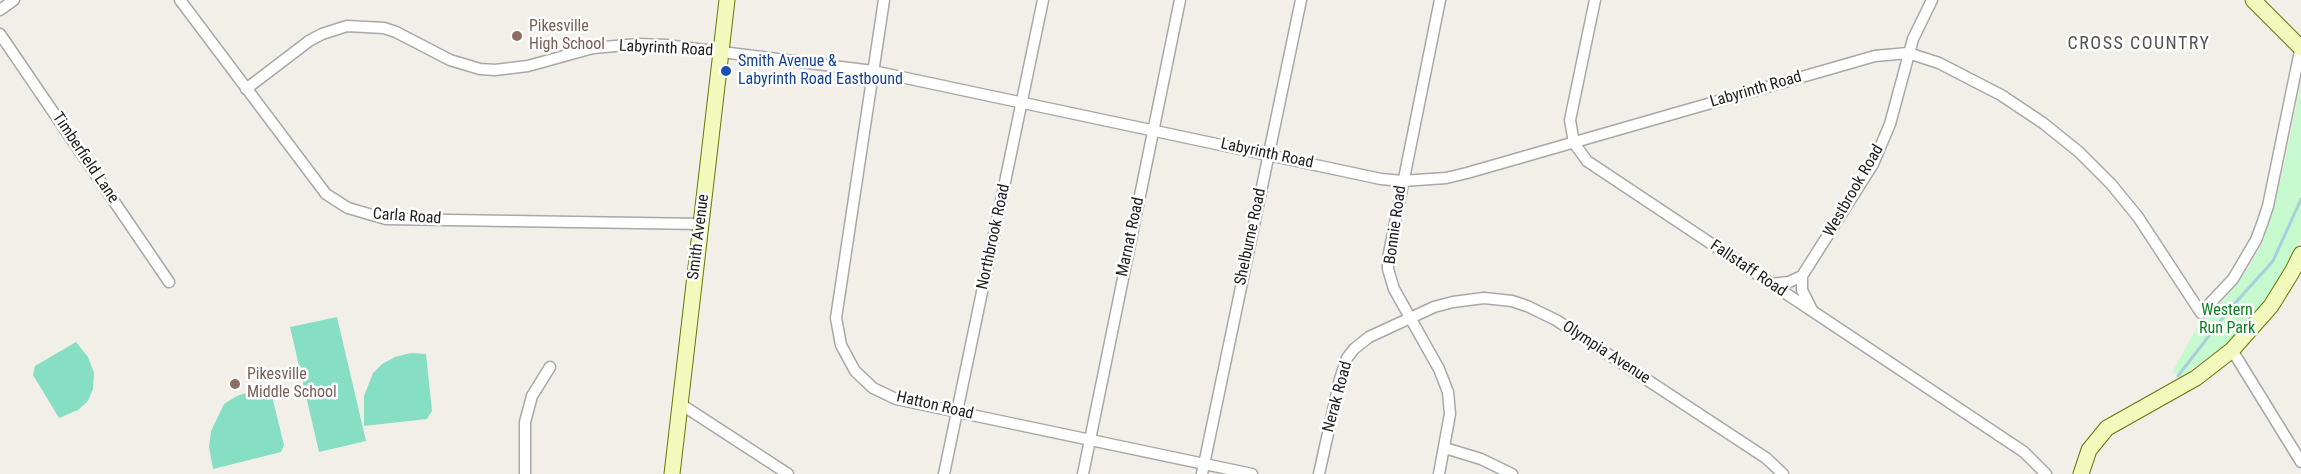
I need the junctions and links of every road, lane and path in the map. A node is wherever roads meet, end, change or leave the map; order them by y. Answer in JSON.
{"nodes":[{"id":1,"x":14,"y":0,"type":"edge"},
{"id":2,"x":180,"y":0,"type":"edge"},
{"id":3,"x":727,"y":0,"type":"edge"},
{"id":4,"x":884,"y":0,"type":"edge"},
{"id":5,"x":1042,"y":0,"type":"edge"},
{"id":6,"x":1179,"y":0,"type":"edge"},
{"id":7,"x":1301,"y":0,"type":"edge"},
{"id":8,"x":1440,"y":0,"type":"edge"},
{"id":9,"x":1595,"y":0,"type":"edge"},
{"id":10,"x":1932,"y":0,"type":"edge"},
{"id":11,"x":2253,"y":0,"type":"edge"},
{"id":12,"x":0,"y":10,"type":"edge"},
{"id":13,"x":0,"y":34,"type":"edge"},
{"id":14,"x":2301,"y":47,"type":"edge"},
{"id":15,"x":720,"y":52,"type":"junction"},
{"id":16,"x":1908,"y":53,"type":"junction"},
{"id":17,"x":873,"y":71,"type":"junction"},
{"id":18,"x":246,"y":89,"type":"junction"},
{"id":19,"x":1021,"y":102,"type":"junction"},
{"id":20,"x":1153,"y":130,"type":"junction"},
{"id":21,"x":1574,"y":143,"type":"junction"},
{"id":22,"x":1268,"y":154,"type":"junction"},
{"id":23,"x":1402,"y":181,"type":"junction"},
{"id":24,"x":700,"y":224,"type":"junction"},
{"id":25,"x":2301,"y":254,"type":"edge"},
{"id":26,"x":1802,"y":276,"type":"junction"},
{"id":27,"x":169,"y":282,"type":"dead end"},
{"id":28,"x":1771,"y":284,"type":"junction"},
{"id":29,"x":1814,"y":313,"type":"junction"},
{"id":30,"x":1409,"y":318,"type":"junction"},
{"id":31,"x":2232,"y":350,"type":"junction"},
{"id":32,"x":550,"y":367,"type":"dead end"},
{"id":33,"x":680,"y":403,"type":"junction"},
{"id":34,"x":958,"y":412,"type":"junction"},
{"id":35,"x":1090,"y":440,"type":"junction"},
{"id":36,"x":1445,"y":448,"type":"junction"},
{"id":37,"x":2301,"y":462,"type":"edge"},
{"id":38,"x":1203,"y":469,"type":"edge"},
{"id":39,"x":525,"y":474,"type":"edge"},
{"id":40,"x":672,"y":474,"type":"edge"},
{"id":41,"x":788,"y":474,"type":"edge"},
{"id":42,"x":944,"y":474,"type":"edge"},
{"id":43,"x":1083,"y":474,"type":"edge"},
{"id":44,"x":1252,"y":474,"type":"edge"},
{"id":45,"x":1319,"y":474,"type":"edge"},
{"id":46,"x":1439,"y":474,"type":"edge"},
{"id":47,"x":1512,"y":474,"type":"edge"},
{"id":48,"x":1783,"y":474,"type":"edge"},
{"id":49,"x":2046,"y":474,"type":"edge"},
{"id":50,"x":2081,"y":474,"type":"edge"}],
"edges":[{"from":1,"to":12,"type":"street"},
{"from":2,"to":18,"type":"street","name":"Carla Road"},
{"from":3,"to":15,"type":"main road","name":"Smith Avenue"},
{"from":4,"to":17,"type":"street","name":"Hatton Road"},
{"from":5,"to":19,"type":"street","name":"Northbrook Road"},
{"from":6,"to":20,"type":"street","name":"Marnat Road"},
{"from":7,"to":22,"type":"street","name":"Shelburne Road"},
{"from":8,"to":23,"type":"street","name":"Bonnie Road"},
{"from":9,"to":21,"type":"street"},
{"from":10,"to":16,"type":"street","name":"Westbrook Road"},
{"from":11,"to":14,"type":"main road"},
{"from":13,"to":27,"type":"street","name":"Timberfield Lane"},
{"from":14,"to":16,"type":"street","name":"Labyrinth Road"},
{"from":15,"to":17,"type":"street","name":"Labyrinth Road"},
{"from":15,"to":18,"type":"street","name":"Labyrinth Road"},
{"from":15,"to":24,"type":"main road","name":"Smith Avenue"},
{"from":16,"to":21,"type":"street","name":"Labyrinth Road"},
{"from":16,"to":26,"type":"street","name":"Westbrook Road"},
{"from":17,"to":19,"type":"street","name":"Labyrinth Road"},
{"from":17,"to":34,"type":"street","name":"Hatton Road"},
{"from":18,"to":24,"type":"street","name":"Carla Road"},
{"from":19,"to":20,"type":"street","name":"Labyrinth Road"},
{"from":19,"to":34,"type":"street","name":"Northbrook Road"},
{"from":20,"to":22,"type":"street","name":"Labyrinth Road"},
{"from":20,"to":35,"type":"street","name":"Marnat Road"},
{"from":21,"to":23,"type":"street","name":"Labyrinth Road"},
{"from":21,"to":28,"type":"street","name":"Fallstaff Road"},
{"from":22,"to":23,"type":"street","name":"Labyrinth Road"},
{"from":22,"to":38,"type":"street","name":"Shelburne Road"},
{"from":23,"to":30,"type":"street","name":"Bonnie Road"},
{"from":24,"to":33,"type":"main road","name":"Smith Avenue"},
{"from":25,"to":31,"type":"main road"},
{"from":26,"to":28,"type":"street"},
{"from":26,"to":29,"type":"street"},
{"from":28,"to":29,"type":"street","name":"Fallstaff Road"},
{"from":29,"to":49,"type":"street","name":"Fallstaff Road"},
{"from":30,"to":36,"type":"street","name":"Bonnie Road"},
{"from":30,"to":45,"type":"street","name":"Nerak Road"},
{"from":30,"to":48,"type":"street","name":"Olympia Avenue"},
{"from":31,"to":37,"type":"street"},
{"from":31,"to":50,"type":"main road"},
{"from":32,"to":39,"type":"street"},
{"from":33,"to":40,"type":"main road","name":"Smith Avenue"},
{"from":33,"to":41,"type":"street"},
{"from":34,"to":35,"type":"street","name":"Hatton Road"},
{"from":34,"to":42,"type":"street","name":"Northbrook Road"},
{"from":35,"to":38,"type":"street","name":"Hatton Road"},
{"from":35,"to":43,"type":"street","name":"Marnat Road"},
{"from":36,"to":46,"type":"street","name":"Bonnie Road"},
{"from":36,"to":47,"type":"street"},
{"from":38,"to":44,"type":"street","name":"Hatton Road"}]}
